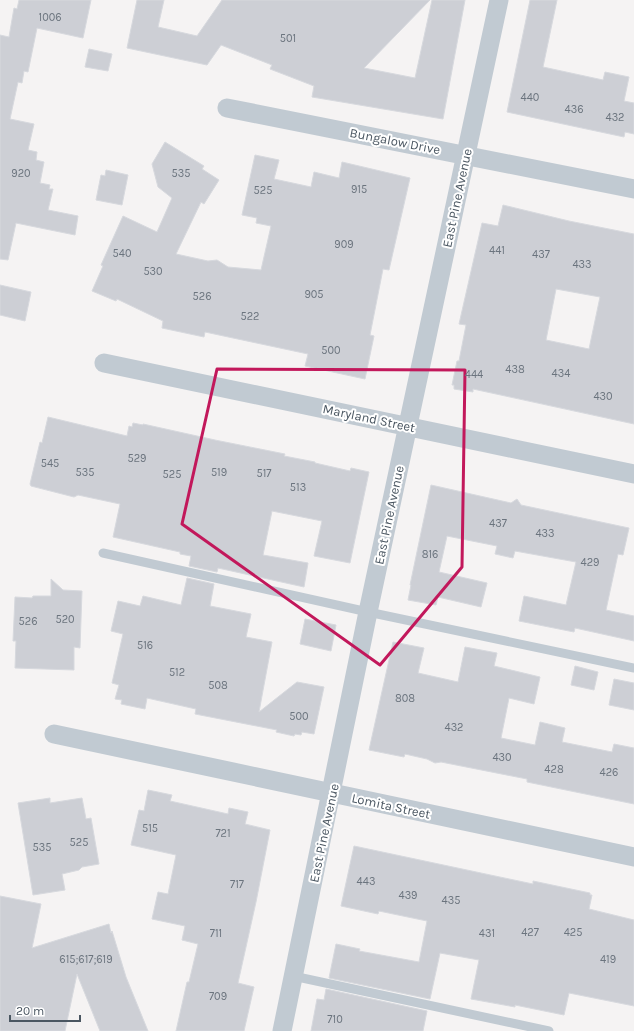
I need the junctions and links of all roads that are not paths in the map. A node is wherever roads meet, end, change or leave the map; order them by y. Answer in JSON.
{"nodes":[{"id":1,"x":499,"y":0,"type":"edge"},
{"id":2,"x":227,"y":108,"type":"dead end"},
{"id":3,"x":466,"y":155,"type":"junction"},
{"id":4,"x":634,"y":189,"type":"edge"},
{"id":5,"x":104,"y":363,"type":"dead end"},
{"id":6,"x":409,"y":426,"type":"junction"},
{"id":7,"x":634,"y":474,"type":"edge"},
{"id":8,"x":102,"y":552,"type":"dead end"},
{"id":9,"x":368,"y":612,"type":"junction"},
{"id":10,"x":634,"y":668,"type":"edge"},
{"id":11,"x":54,"y":734,"type":"dead end"},
{"id":12,"x":332,"y":793,"type":"junction"},
{"id":13,"x":634,"y":857,"type":"edge"},
{"id":14,"x":293,"y":976,"type":"junction"},
{"id":15,"x":282,"y":1031,"type":"edge"},
{"id":16,"x":549,"y":1031,"type":"edge"}],
"edges":[{"from":1,"to":3,"type":"street","name":"East Pine Avenue"},
{"from":2,"to":3,"type":"street","name":"Bungalow Drive"},
{"from":3,"to":4,"type":"street","name":"Bungalow Drive"},
{"from":3,"to":6,"type":"street","name":"East Pine Avenue"},
{"from":5,"to":6,"type":"street","name":"Maryland Street"},
{"from":6,"to":7,"type":"street","name":"Maryland Street"},
{"from":6,"to":9,"type":"street","name":"East Pine Avenue"},
{"from":8,"to":9,"type":"lane"},
{"from":9,"to":10,"type":"lane"},
{"from":9,"to":12,"type":"street","name":"East Pine Avenue"},
{"from":11,"to":12,"type":"street","name":"Lomita Street"},
{"from":12,"to":13,"type":"street","name":"Lomita Street"},
{"from":12,"to":14,"type":"street","name":"East Pine Avenue"},
{"from":14,"to":15,"type":"street","name":"East Pine Avenue"},
{"from":14,"to":16,"type":"lane"}]}
